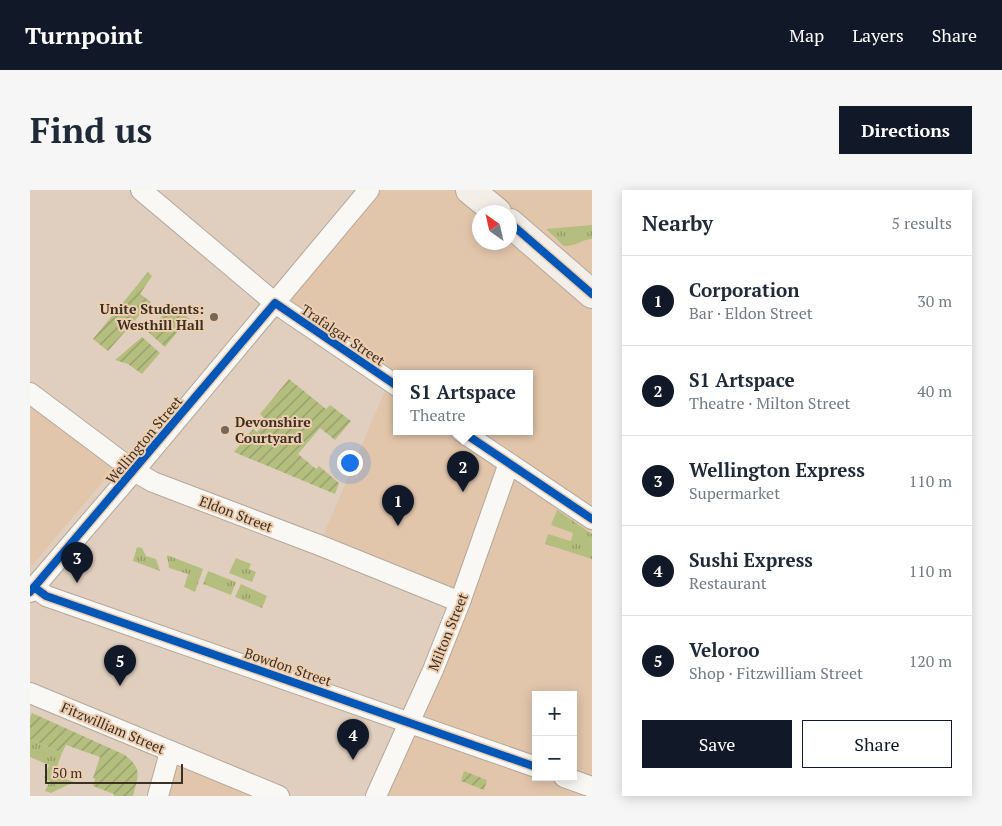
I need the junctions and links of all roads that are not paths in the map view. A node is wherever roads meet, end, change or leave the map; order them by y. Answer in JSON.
{"nodes":[{"id":1,"x":141,"y":190,"type":"edge"},
{"id":2,"x":369,"y":190,"type":"edge"},
{"id":3,"x":470,"y":190,"type":"edge"},
{"id":4,"x":488,"y":205,"type":"edge"},
{"id":5,"x":517,"y":229,"type":"edge"},
{"id":6,"x":592,"y":294,"type":"edge"},
{"id":7,"x":276,"y":303,"type":"junction"},
{"id":8,"x":393,"y":383,"type":"edge"},
{"id":9,"x":30,"y":393,"type":"edge"},
{"id":10,"x":467,"y":435,"type":"edge"},
{"id":11,"x":508,"y":463,"type":"junction"},
{"id":12,"x":134,"y":471,"type":"junction"},
{"id":13,"x":592,"y":519,"type":"edge"},
{"id":14,"x":32,"y":589,"type":"edge"},
{"id":15,"x":460,"y":602,"type":"junction"},
{"id":16,"x":30,"y":693,"type":"edge"},
{"id":17,"x":409,"y":723,"type":"junction"},
{"id":18,"x":170,"y":752,"type":"junction"},
{"id":19,"x":532,"y":766,"type":"edge"},
{"id":20,"x":575,"y":781,"type":"edge"},
{"id":21,"x":592,"y":787,"type":"edge"},
{"id":22,"x":158,"y":796,"type":"edge"},
{"id":23,"x":279,"y":796,"type":"edge"},
{"id":24,"x":376,"y":796,"type":"edge"}],
"edges":[{"from":1,"to":7,"type":"street","name":"Trafalgar Street"},
{"from":2,"to":7,"type":"street","name":"Wellington Street"},
{"from":3,"to":4,"type":"street"},
{"from":5,"to":6,"type":"street"},
{"from":7,"to":8,"type":"street","name":"Trafalgar Street"},
{"from":7,"to":12,"type":"street","name":"Wellington Street"},
{"from":9,"to":12,"type":"street","name":"Eldon Street"},
{"from":10,"to":11,"type":"street"},
{"from":11,"to":13,"type":"street"},
{"from":11,"to":15,"type":"street","name":"Milton Street"},
{"from":12,"to":14,"type":"street","name":"Wellington Street"},
{"from":12,"to":15,"type":"street","name":"Eldon Street"},
{"from":14,"to":17,"type":"street","name":"Bowdon Street"},
{"from":15,"to":17,"type":"street","name":"Milton Street"},
{"from":16,"to":18,"type":"street","name":"Fitzwilliam Street"},
{"from":17,"to":19,"type":"street","name":"Bowdon Street"},
{"from":17,"to":24,"type":"street","name":"Milton Street"},
{"from":18,"to":22,"type":"street"},
{"from":18,"to":23,"type":"street","name":"Fitzwilliam Street"},
{"from":20,"to":21,"type":"street"}]}
